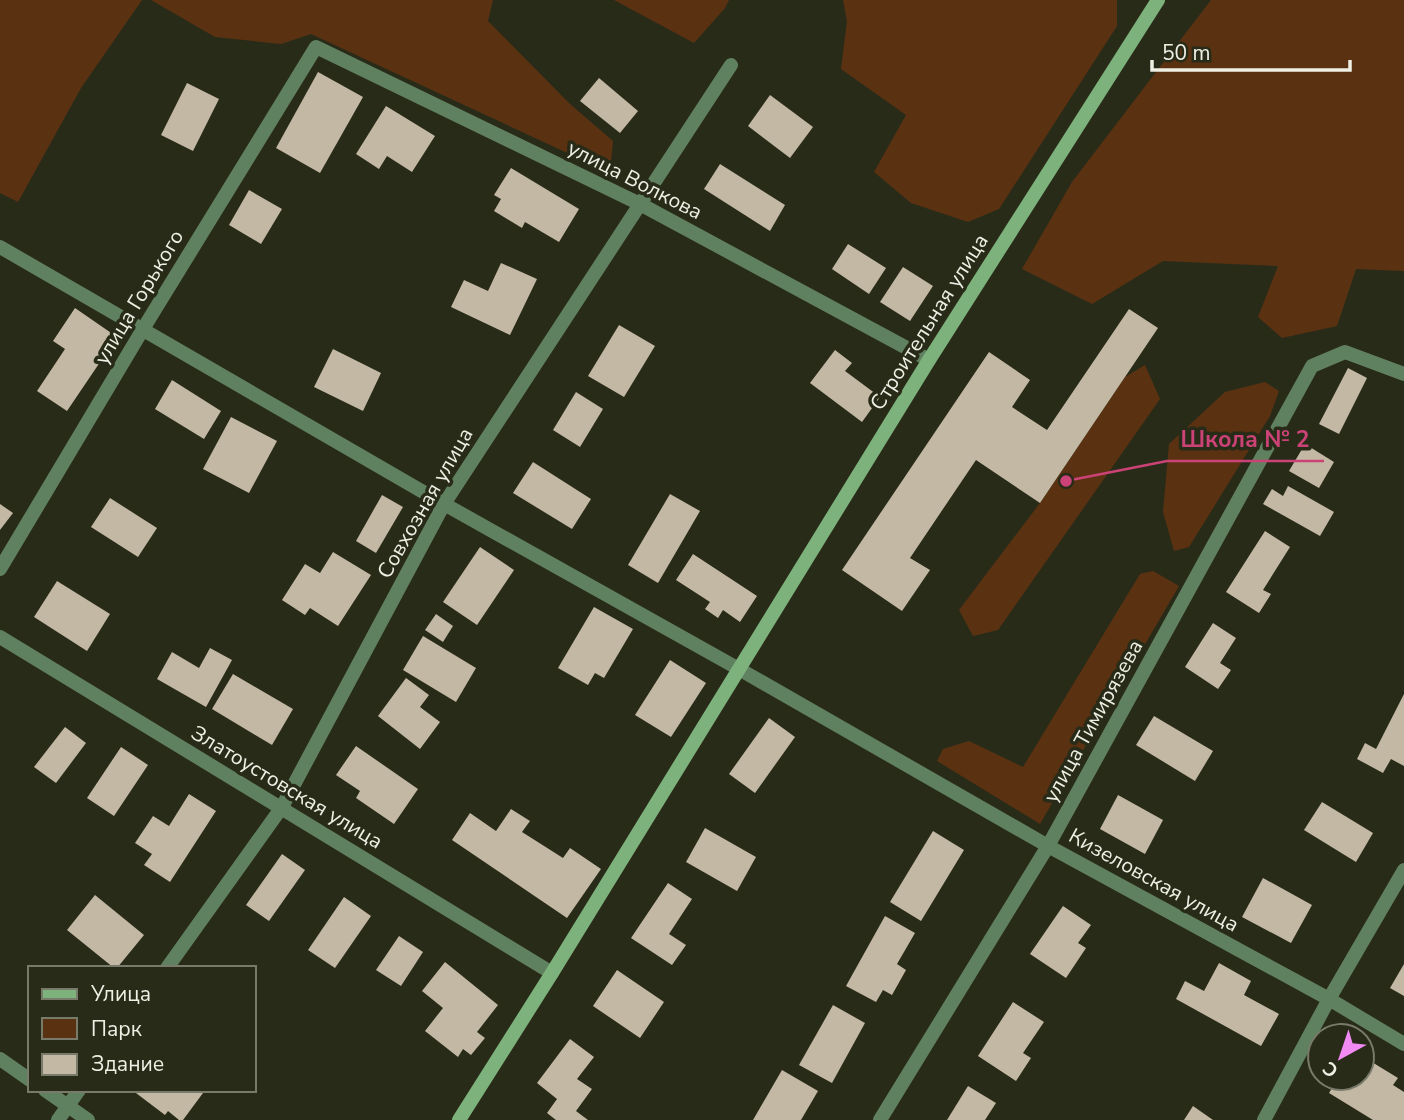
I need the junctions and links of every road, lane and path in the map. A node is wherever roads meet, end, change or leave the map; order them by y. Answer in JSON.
{"nodes":[{"id":1,"x":1158,"y":0,"type":"edge"},
{"id":2,"x":316,"y":47,"type":"joint"},
{"id":3,"x":731,"y":65,"type":"dead end"},
{"id":4,"x":640,"y":204,"type":"junction"},
{"id":5,"x":0,"y":247,"type":"edge"},
{"id":6,"x":143,"y":329,"type":"junction"},
{"id":7,"x":929,"y":360,"type":"junction"},
{"id":8,"x":1404,"y":374,"type":"edge"},
{"id":9,"x":444,"y":504,"type":"junction"},
{"id":10,"x":0,"y":569,"type":"edge"},
{"id":11,"x":0,"y":637,"type":"edge"},
{"id":12,"x":738,"y":669,"type":"junction"},
{"id":13,"x":282,"y":807,"type":"junction"},
{"id":14,"x":1048,"y":846,"type":"junction"},
{"id":15,"x":1404,"y":870,"type":"edge"},
{"id":16,"x":168,"y":966,"type":"edge"},
{"id":17,"x":552,"y":973,"type":"junction"},
{"id":18,"x":1329,"y":999,"type":"junction"},
{"id":19,"x":1404,"y":1044,"type":"edge"},
{"id":20,"x":0,"y":1059,"type":"edge"},
{"id":21,"x":28,"y":1079,"type":"edge"},
{"id":22,"x":48,"y":1092,"type":"edge"},
{"id":23,"x":78,"y":1092,"type":"edge"},
{"id":24,"x":67,"y":1106,"type":"junction"},
{"id":25,"x":58,"y":1120,"type":"edge"},
{"id":26,"x":88,"y":1120,"type":"edge"},
{"id":27,"x":459,"y":1120,"type":"edge"},
{"id":28,"x":880,"y":1120,"type":"edge"},
{"id":29,"x":1264,"y":1120,"type":"edge"}],
"edges":[{"from":1,"to":7,"type":"street","name":"Строительная улица"},
{"from":2,"to":4,"type":"street","name":"улица Волкова"},
{"from":2,"to":6,"type":"street","name":"улица Горького"},
{"from":3,"to":4,"type":"street","name":"Совхозная улица"},
{"from":4,"to":7,"type":"street","name":"улица Волкова"},
{"from":4,"to":9,"type":"street","name":"Совхозная улица"},
{"from":5,"to":6,"type":"street","name":"Кизеловская улица"},
{"from":6,"to":9,"type":"street","name":"Кизеловская улица"},
{"from":6,"to":10,"type":"street","name":"улица Горького"},
{"from":7,"to":12,"type":"street","name":"Строительная улица"},
{"from":8,"to":14,"type":"street","name":"улица Тимирязева"},
{"from":9,"to":12,"type":"street","name":"Кизеловская улица"},
{"from":9,"to":13,"type":"street","name":"Совхозная улица"},
{"from":11,"to":13,"type":"street","name":"Златоустовская улица"},
{"from":12,"to":14,"type":"street","name":"Кизеловская улица"},
{"from":12,"to":17,"type":"street","name":"Строительная улица"},
{"from":13,"to":16,"type":"street","name":"Совхозная улица"},
{"from":13,"to":17,"type":"street","name":"Златоустовская улица"},
{"from":14,"to":18,"type":"street","name":"Кизеловская улица"},
{"from":14,"to":28,"type":"street","name":"улица Тимирязева"},
{"from":15,"to":18,"type":"street"},
{"from":17,"to":27,"type":"street","name":"Строительная улица"},
{"from":18,"to":19,"type":"street","name":"Кизеловская улица"},
{"from":18,"to":29,"type":"street"},
{"from":20,"to":21,"type":"street"},
{"from":22,"to":24,"type":"street"},
{"from":23,"to":24,"type":"street"},
{"from":24,"to":25,"type":"street"},
{"from":24,"to":26,"type":"street"}]}
